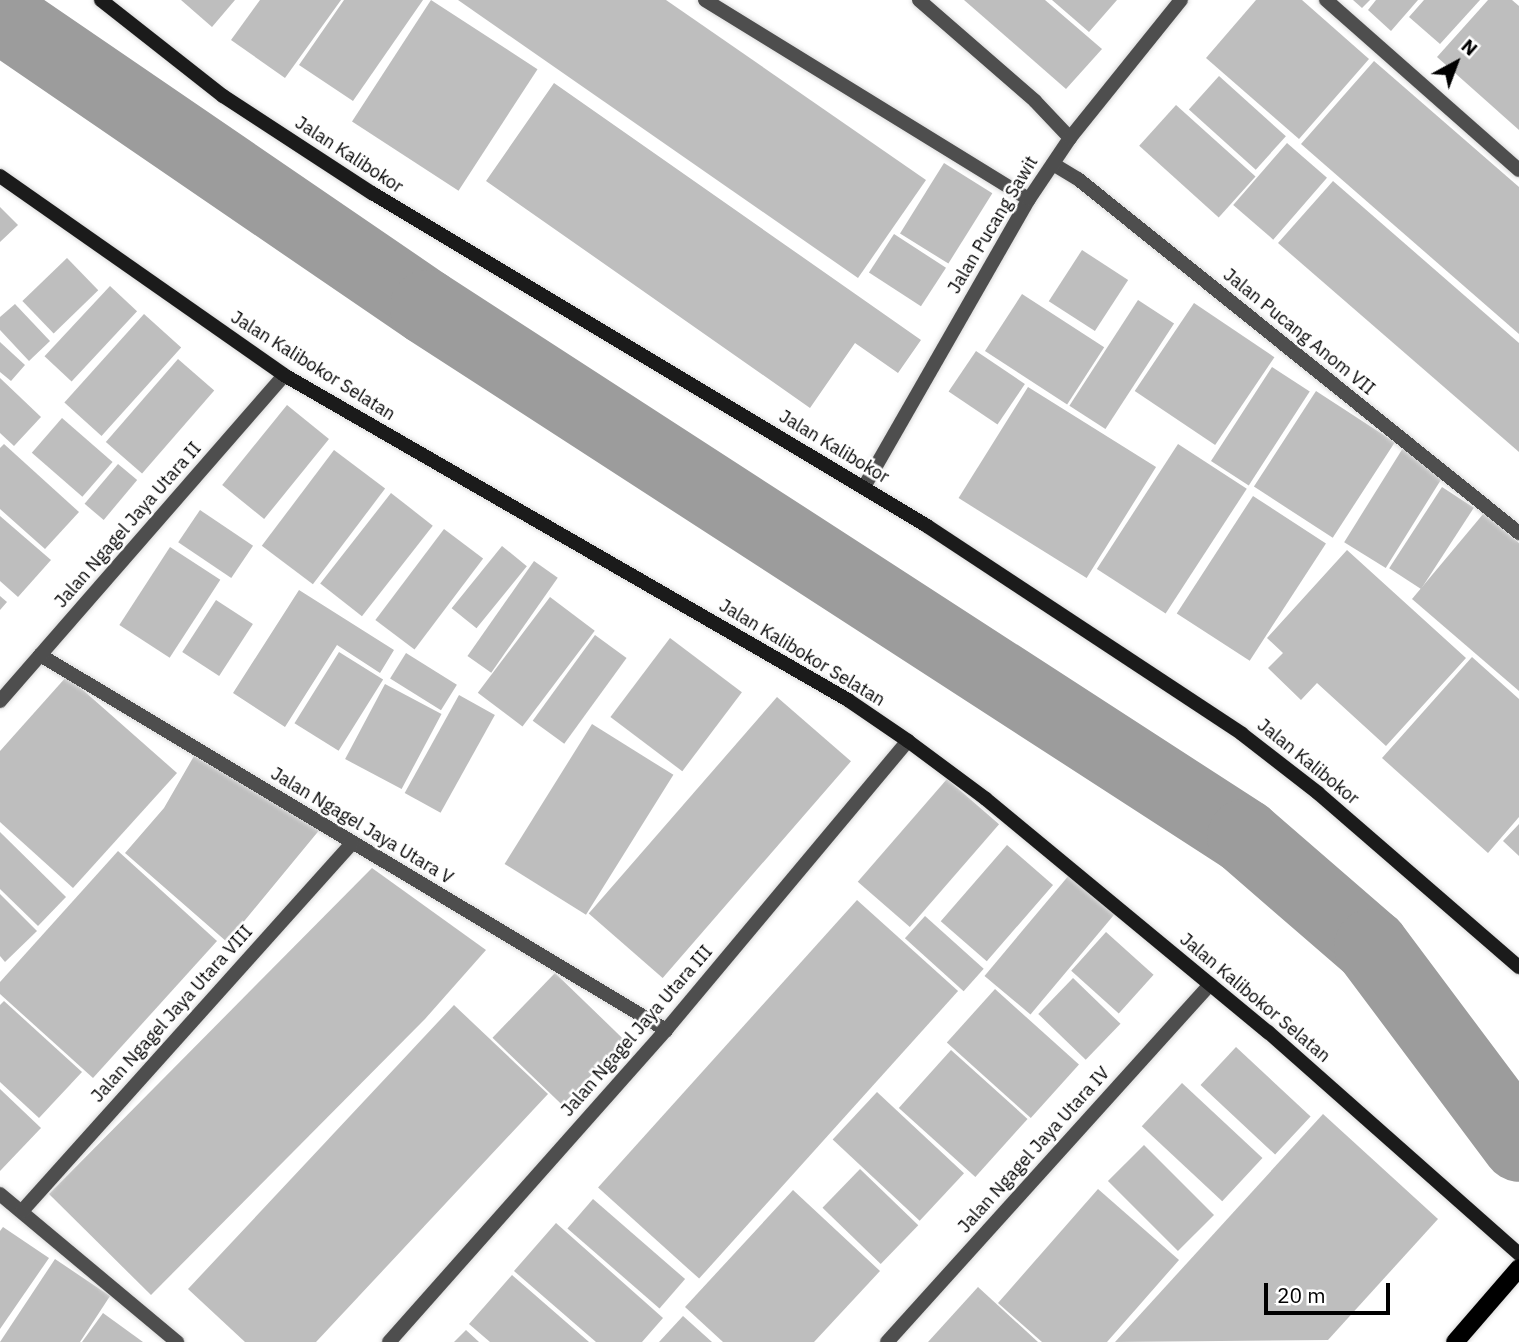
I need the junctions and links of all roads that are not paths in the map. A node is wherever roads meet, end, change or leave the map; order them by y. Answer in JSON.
{"nodes":[{"id":1,"x":101,"y":0,"type":"edge"},
{"id":2,"x":705,"y":0,"type":"edge"},
{"id":3,"x":919,"y":0,"type":"edge"},
{"id":4,"x":1181,"y":0,"type":"edge"},
{"id":5,"x":1326,"y":0,"type":"edge"},
{"id":6,"x":1070,"y":138,"type":"junction"},
{"id":7,"x":1053,"y":164,"type":"junction"},
{"id":8,"x":1519,"y":170,"type":"edge"},
{"id":9,"x":0,"y":176,"type":"edge"},
{"id":10,"x":1029,"y":200,"type":"junction"},
{"id":11,"x":285,"y":375,"type":"junction"},
{"id":12,"x":864,"y":487,"type":"junction"},
{"id":13,"x":1519,"y":533,"type":"edge"},
{"id":14,"x":40,"y":655,"type":"junction"},
{"id":15,"x":0,"y":701,"type":"edge"},
{"id":16,"x":908,"y":741,"type":"junction"},
{"id":17,"x":352,"y":843,"type":"junction"},
{"id":18,"x":1519,"y":967,"type":"edge"},
{"id":19,"x":1210,"y":984,"type":"junction"},
{"id":20,"x":666,"y":1030,"type":"junction"},
{"id":21,"x":0,"y":1194,"type":"edge"},
{"id":22,"x":22,"y":1211,"type":"junction"},
{"id":23,"x":1519,"y":1254,"type":"edge"},
{"id":24,"x":1519,"y":1268,"type":"edge"},
{"id":25,"x":177,"y":1342,"type":"edge"},
{"id":26,"x":389,"y":1342,"type":"edge"},
{"id":27,"x":887,"y":1342,"type":"edge"},
{"id":28,"x":1455,"y":1342,"type":"edge"}],
"edges":[{"from":1,"to":12,"type":"street","name":"Jalan Kalibokor"},
{"from":2,"to":10,"type":"street"},
{"from":3,"to":6,"type":"street"},
{"from":4,"to":6,"type":"street","name":"Jalan Pucang Sawit"},
{"from":5,"to":8,"type":"street"},
{"from":6,"to":7,"type":"street","name":"Jalan Pucang Sawit"},
{"from":7,"to":10,"type":"street","name":"Jalan Pucang Sawit"},
{"from":7,"to":13,"type":"street","name":"Jalan Pucang Anom VII"},
{"from":9,"to":11,"type":"street","name":"Jalan Kalibokor Selatan"},
{"from":10,"to":12,"type":"street","name":"Jalan Pucang Sawit"},
{"from":11,"to":14,"type":"street","name":"Jalan Ngagel Jaya Utara II"},
{"from":11,"to":16,"type":"street","name":"Jalan Kalibokor Selatan"},
{"from":12,"to":18,"type":"street","name":"Jalan Kalibokor"},
{"from":14,"to":15,"type":"street","name":"Jalan Ngagel Jaya Utara II"},
{"from":14,"to":17,"type":"street","name":"Jalan Ngagel Jaya Utara V"},
{"from":16,"to":19,"type":"street","name":"Jalan Kalibokor Selatan"},
{"from":16,"to":20,"type":"street","name":"Jalan Ngagel Jaya Utara III"},
{"from":17,"to":20,"type":"street","name":"Jalan Ngagel Jaya Utara V"},
{"from":17,"to":22,"type":"street","name":"Jalan Ngagel Jaya Utara VIII"},
{"from":19,"to":23,"type":"street","name":"Jalan Kalibokor Selatan"},
{"from":19,"to":27,"type":"street","name":"Jalan Ngagel Jaya Utara IV"},
{"from":20,"to":26,"type":"street","name":"Jalan Ngagel Jaya Utara III"},
{"from":21,"to":22,"type":"street"},
{"from":22,"to":25,"type":"street"},
{"from":24,"to":28,"type":"main road"}]}
